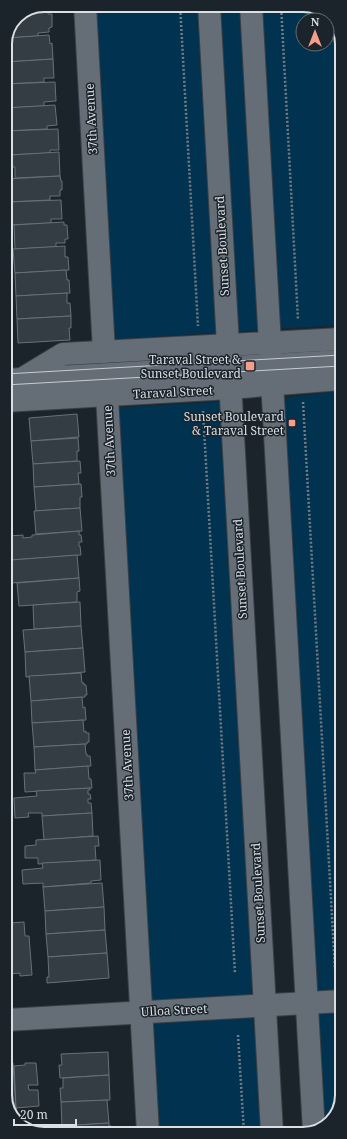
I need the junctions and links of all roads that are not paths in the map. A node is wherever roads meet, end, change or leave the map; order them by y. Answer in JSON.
{"nodes":[{"id":1,"x":85,"y":12,"type":"edge"},
{"id":2,"x":209,"y":12,"type":"edge"},
{"id":3,"x":251,"y":12,"type":"edge"},
{"id":4,"x":335,"y":339,"type":"edge"},
{"id":5,"x":270,"y":343,"type":"junction"},
{"id":6,"x":228,"y":346,"type":"junction"},
{"id":7,"x":104,"y":352,"type":"junction"},
{"id":8,"x":335,"y":362,"type":"edge"},
{"id":9,"x":272,"y":375,"type":"junction"},
{"id":10,"x":230,"y":378,"type":"junction"},
{"id":11,"x":14,"y":379,"type":"edge"},
{"id":12,"x":335,"y":380,"type":"edge"},
{"id":13,"x":106,"y":396,"type":"junction"},
{"id":14,"x":12,"y":401,"type":"edge"},
{"id":15,"x":335,"y":1001,"type":"edge"},
{"id":16,"x":307,"y":1003,"type":"junction"},
{"id":17,"x":265,"y":1006,"type":"junction"},
{"id":18,"x":141,"y":1012,"type":"junction"},
{"id":19,"x":12,"y":1020,"type":"edge"},
{"id":20,"x":314,"y":1125,"type":"edge"},
{"id":21,"x":148,"y":1127,"type":"edge"},
{"id":22,"x":272,"y":1127,"type":"edge"}],
"edges":[{"from":1,"to":7,"type":"street","name":"37th Avenue"},
{"from":2,"to":6,"type":"street","name":"Sunset Boulevard"},
{"from":3,"to":5,"type":"street"},
{"from":4,"to":5,"type":"street","name":"Taraval Street"},
{"from":5,"to":6,"type":"street","name":"Taraval Street"},
{"from":5,"to":9,"type":"street"},
{"from":6,"to":7,"type":"street","name":"Taraval Street"},
{"from":6,"to":10,"type":"street","name":"Sunset Boulevard"},
{"from":7,"to":11,"type":"street","name":"Taraval Street"},
{"from":8,"to":9,"type":"street","name":"Taraval Street"},
{"from":9,"to":10,"type":"street","name":"Taraval Street"},
{"from":9,"to":12,"type":"street","name":"Taraval Street"},
{"from":9,"to":16,"type":"street"},
{"from":10,"to":11,"type":"street","name":"Taraval Street"},
{"from":10,"to":13,"type":"street","name":"Taraval Street"},
{"from":10,"to":17,"type":"street","name":"Sunset Boulevard"},
{"from":13,"to":14,"type":"street","name":"Taraval Street"},
{"from":13,"to":18,"type":"street","name":"37th Avenue"},
{"from":15,"to":16,"type":"street","name":"Ulloa Street"},
{"from":16,"to":17,"type":"street","name":"Ulloa Street"},
{"from":16,"to":20,"type":"street"},
{"from":17,"to":18,"type":"street","name":"Ulloa Street"},
{"from":17,"to":22,"type":"street","name":"Sunset Boulevard"},
{"from":18,"to":19,"type":"street","name":"Ulloa Street"},
{"from":18,"to":21,"type":"street","name":"37th Avenue"}]}
